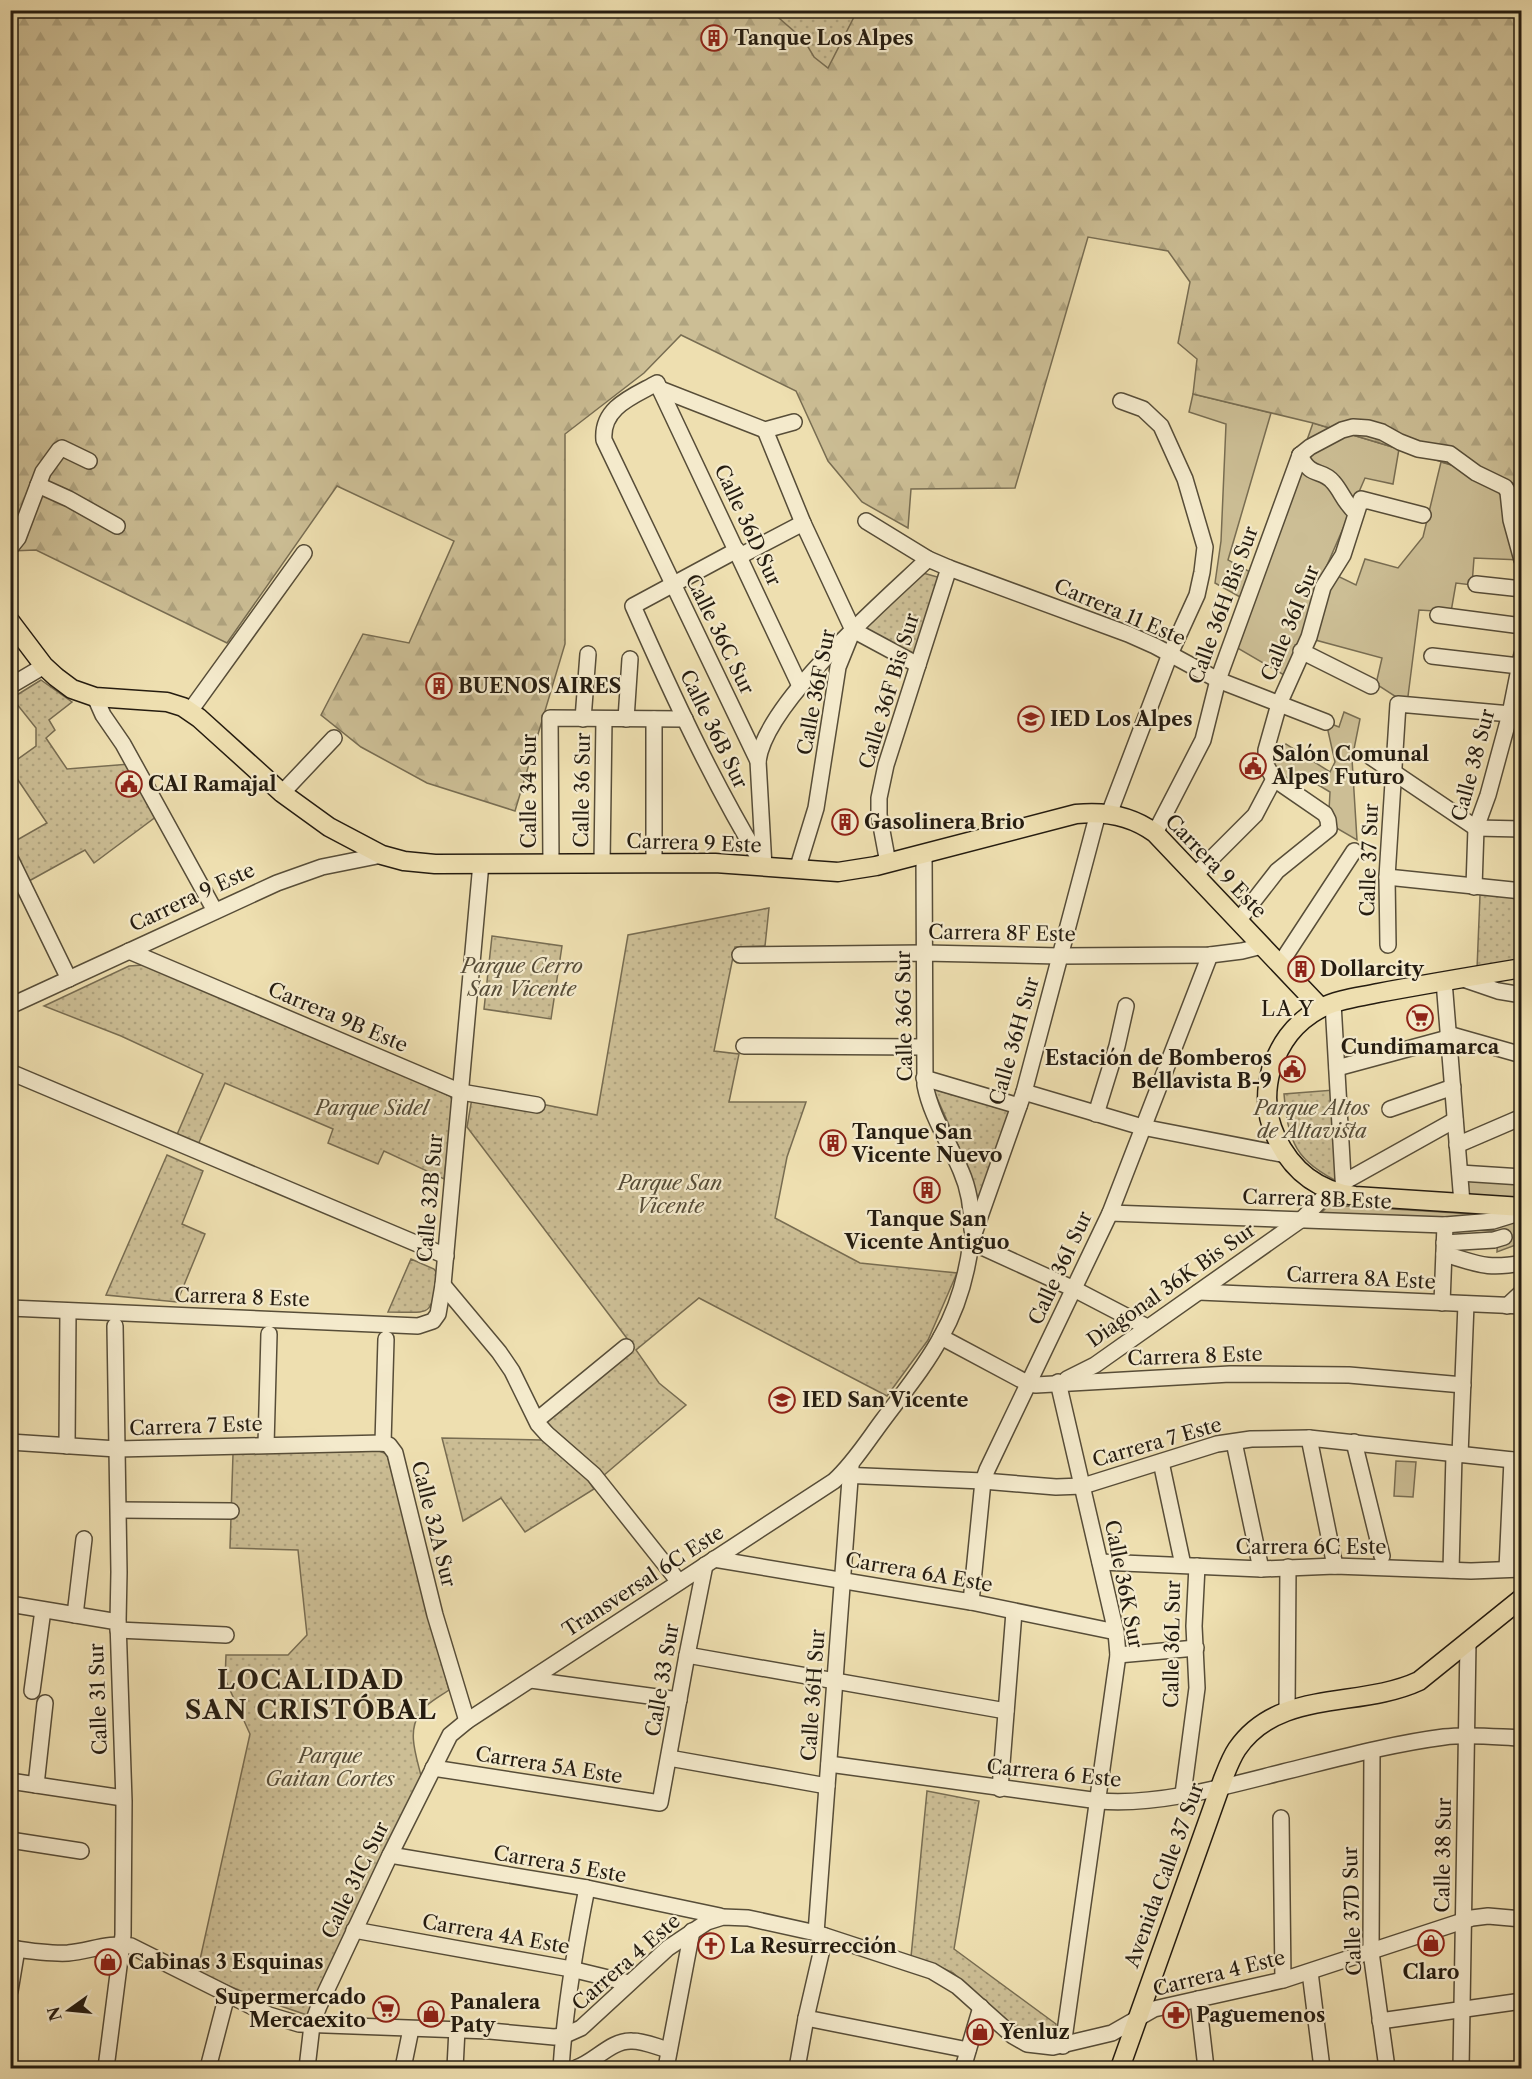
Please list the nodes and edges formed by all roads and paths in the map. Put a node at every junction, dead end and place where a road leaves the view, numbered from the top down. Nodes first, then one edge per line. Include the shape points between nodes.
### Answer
1 (659, 386) junction
2 (1121, 401) dead end
3 (794, 422) dead end
4 (765, 430) junction
5 (1300, 455) junction
6 (89, 460) dead end
7 (38, 484) junction
8 (1358, 506) junction
9 (1423, 515) dead end
10 (866, 521) dead end
11 (803, 523) junction
12 (16, 525) edge
13 (117, 526) dead end
14 (10, 548) edge
15 (304, 553) dead end
16 (738, 553) junction
17 (928, 559) junction
18 (1521, 560) edge
19 (949, 568) junction
20 (1476, 584) dead end
21 (674, 585) junction
22 (1521, 589) edge
23 (1438, 615) dead end
24 (10, 621) edge
25 (1521, 626) edge
26 (853, 630) junction
27 (1301, 651) junction
28 (588, 654) dead end
29 (1170, 654) junction
30 (1432, 656) dead end
31 (630, 659) dead end
32 (1520, 660) edge
33 (918, 664) junction
34 (44, 666) junction
35 (1218, 680) junction
36 (10, 686) edge
37 (800, 686) junction
38 (1371, 686) dead end
39 (95, 697) junction
40 (1279, 704) junction
41 (190, 711) junction
42 (1516, 714) edge
43 (583, 718) junction
44 (604, 719) junction
45 (626, 719) junction
46 (654, 719) junction
47 (685, 720) junction
48 (1326, 722) dead end
49 (334, 738) dead end
50 (1371, 757) dead end
51 (758, 761) junction
52 (1393, 772) junction
53 (1274, 779) junction
54 (282, 793) junction
55 (1104, 813) junction
56 (1476, 828) junction
57 (1521, 829) edge
58 (1155, 833) junction
59 (1354, 851) dead end
60 (924, 853) junction
61 (382, 855) junction
62 (10, 858) edge
63 (481, 863) junction
64 (550, 863) junction
65 (602, 863) junction
66 (654, 863) junction
67 (888, 863) junction
68 (764, 867) junction
69 (797, 870) junction
70 (1195, 875) junction
71 (1387, 876) junction
72 (1474, 887) junction
73 (1521, 891) edge
74 (215, 911) junction
75 (1238, 921) junction
76 (1388, 945) dead end
77 (1262, 946) junction
78 (129, 951) junction
79 (924, 953) junction
80 (740, 955) dead end
81 (1210, 955) junction
82 (1059, 956) junction
83 (1280, 964) junction
84 (1521, 968) edge
85 (69, 979) junction
86 (1452, 980) junction
87 (1521, 995) edge
88 (1327, 1005) junction
89 (10, 1006) edge
90 (1126, 1006) dead end
91 (1448, 1036) junction
92 (744, 1046) dead end
93 (924, 1047) junction
94 (1521, 1055) edge
95 (1336, 1068) junction
96 (10, 1072) edge
97 (924, 1078) junction
98 (1453, 1087) junction
99 (461, 1092) junction
100 (1021, 1099) junction
101 (537, 1105) dead end
102 (1390, 1109) dead end
103 (1096, 1114) junction
104 (1521, 1117) edge
105 (1455, 1120) junction
106 (1142, 1128) junction
107 (1457, 1145) junction
108 (1286, 1155) junction
109 (1460, 1173) junction
110 (1521, 1177) edge
111 (1339, 1189) junction
112 (1462, 1203) junction
113 (1521, 1207) edge
114 (1521, 1212) edge
115 (1110, 1213) junction
116 (1302, 1219) junction
117 (1445, 1225) junction
118 (1504, 1237) dead end
119 (971, 1242) junction
120 (1444, 1249) junction
121 (446, 1256) junction
122 (1521, 1263) edge
123 (443, 1285) junction
124 (1074, 1289) junction
125 (1199, 1292) junction
126 (1521, 1292) edge
127 (1442, 1303) junction
128 (1466, 1304) junction
129 (1514, 1306) edge
130 (10, 1308) edge
131 (68, 1311) junction
132 (115, 1326) dead end
133 (1147, 1327) junction
134 (269, 1334) dead end
135 (941, 1337) junction
136 (386, 1339) dead end
137 (626, 1347) dead end
138 (1058, 1382) junction
139 (1029, 1384) junction
140 (1463, 1385) junction
141 (537, 1420) junction
142 (1309, 1438) junction
143 (10, 1442) edge
144 (1234, 1442) junction
145 (1354, 1442) junction
146 (383, 1443) junction
147 (266, 1444) junction
148 (67, 1446) junction
149 (117, 1449) junction
150 (1457, 1455) junction
151 (1517, 1461) edge
152 (1161, 1462) junction
153 (847, 1471) junction
154 (983, 1481) junction
155 (1083, 1486) junction
156 (119, 1510) junction
157 (231, 1511) dead end
158 (84, 1539) dead end
159 (1382, 1556) dead end
160 (710, 1562) junction
161 (1100, 1562) junction
162 (1190, 1566) junction
163 (1335, 1566) junction
164 (1288, 1567) junction
165 (1261, 1569) junction
166 (1514, 1569) edge
167 (1451, 1570) junction
168 (843, 1580) junction
169 (679, 1582) junction
170 (1521, 1598) edge
171 (971, 1602) junction
172 (10, 1604) edge
173 (44, 1610) junction
174 (1014, 1612) junction
175 (75, 1615) junction
176 (118, 1626) junction
177 (1116, 1632) junction
178 (226, 1635) dead end
179 (1468, 1642) junction
180 (1196, 1648) junction
181 (687, 1655) junction
182 (1118, 1655) junction
183 (531, 1680) junction
184 (836, 1681) junction
185 (32, 1691) dead end
186 (679, 1700) junction
187 (45, 1703) dead end
188 (1005, 1711) junction
189 (1282, 1712) junction
190 (467, 1721) junction
191 (1465, 1736) junction
192 (1521, 1738) edge
193 (1372, 1751) junction
194 (669, 1758) junction
195 (829, 1764) junction
196 (433, 1768) junction
197 (10, 1781) edge
198 (36, 1785) junction
199 (827, 1786) junction
200 (1220, 1787) junction
201 (1000, 1789) junction
202 (1183, 1794) junction
203 (123, 1798) junction
204 (1099, 1801) junction
205 (660, 1803) joint
206 (1281, 1818) dead end
207 (10, 1840) edge
208 (81, 1851) dead end
209 (390, 1855) junction
210 (586, 1888) junction
211 (723, 1917) junction
212 (1521, 1919) edge
213 (1463, 1921) junction
214 (354, 1930) junction
215 (692, 1931) junction
216 (820, 1934) junction
217 (123, 1945) junction
218 (14, 1948) edge
219 (1371, 1952) junction
220 (571, 1969) junction
221 (1310, 1972) junction
222 (1283, 1980) junction
223 (629, 1983) junction
224 (10, 1991) edge
225 (227, 1995) junction
226 (1198, 2000) junction
227 (1521, 2001) edge
228 (981, 2007) junction
229 (1462, 2009) junction
230 (1138, 2016) junction
231 (806, 2018) junction
232 (1380, 2021) junction
233 (312, 2025) junction
234 (411, 2029) junction
235 (457, 2029) junction
236 (563, 2036) junction
237 (1063, 2046) junction
238 (669, 2050) junction
239 (968, 2050) junction
240 (106, 2068) edge
241 (208, 2068) edge
242 (306, 2068) edge
243 (403, 2068) edge
244 (455, 2068) edge
245 (561, 2068) edge
246 (576, 2068) edge
247 (666, 2068) edge
248 (797, 2068) edge
249 (963, 2068) edge
250 (1120, 2068) edge
251 (1206, 2068) edge
252 (1322, 2068) edge
253 (1387, 2068) edge
254 (1461, 2068) edge

1 - 4 street
1 - 16 street, Calle 36D Sur
1 - 21 street, Calle 36C Sur via 615,408 604,428 606,445
2 - 29 street, Calle 36H Sur via 1143,409 1161,426 1185,479 1205,547 1197,595
3 - 4 street
4 - 11 street, Calle 36F Sur
5 - 8 street via 1305,466 1333,482 1348,506
5 - 18 street via 1342,430 1353,428 1368,428 1418,449 1450,454 1508,492
5 - 35 street, Calle 36H Bis Sur
6 - 7 street via 62,448
7 - 12 street
7 - 13 street
8 - 9 street
8 - 27 street, Calle 36I Sur via 1343,555 1323,587 1309,637
10 - 17 street, Carrera 11 Este
11 - 16 street
11 - 26 street, Calle 36F Sur
12 - 14 street via 18,538
15 - 41 street
16 - 21 street
16 - 37 street, Calle 36D Sur
17 - 19 street, Carrera 11 Este
17 - 26 street
19 - 29 street, Carrera 11 Este via 1128,634
19 - 33 street, Calle 36F Bis Sur
20 - 22 street
21 - 47 street, Calle 36B Sur via 633,606
21 - 51 street, Calle 36C Sur
23 - 25 street
24 - 34 main road
26 - 33 street
26 - 37 street
26 - 69 street, Calle 36F Sur via 838,667 816,808
27 - 38 street
27 - 40 street, Calle 36I Sur
28 - 43 street
29 - 35 street, Carrera 11 Este
29 - 55 street, Calle 36H Sur
30 - 32 street
31 - 45 street
32 - 42 street, Calle 38 Sur
33 - 67 street, Calle 36F Bis Sur via 891,745 879,798
34 - 36 street
34 - 39 main road via 72,689
35 - 40 street, Carrera 11 Este
35 - 58 street, Calle 36H Bis Sur via 1203,740
37 - 51 street via 768,731
39 - 41 main road via 167,702
39 - 74 street
40 - 48 street, Carrera 11 Este
40 - 53 street, Calle 36I Sur via 1266,750 1266,765
41 - 54 main road
42 - 52 street, Calle 37 Sur via 1398,704
42 - 56 street, Calle 38 Sur
43 - 44 street
43 - 64 street, Calle 34 Sur via 550,718
44 - 45 street
44 - 65 street, Calle 36 Sur
45 - 46 street
46 - 47 street
46 - 66 street
47 - 68 street, Calle 36B Sur
49 - 54 street
50 - 52 street
51 - 68 street, Calle 36C Sur
52 - 56 street
52 - 71 street, Calle 37 Sur
53 - 70 street via 1255,814
53 - 75 street via 1325,814 1329,829 1277,871
54 - 61 main road via 329,827
55 - 58 main road, Carrera 9 Este via 1136,822
55 - 60 main road, Carrera 9 Este via 1076,814
55 - 82 street, Calle 36H Sur
56 - 57 street
56 - 72 street, Calle 38 Sur
58 - 70 main road, Carrera 9 Este
59 - 83 street
60 - 67 main road, Carrera 9 Este
60 - 79 street, Calle 36G Sur
61 - 63 main road, Carrera 9 Este via 418,863
61 - 74 street, Carrera 9 Este via 313,870
62 - 85 street
63 - 64 main road, Carrera 9 Este
63 - 99 street, Calle 32B Sur
64 - 65 main road, Carrera 9 Este
65 - 66 main road, Carrera 9 Este
66 - 68 main road, Carrera 9 Este
67 - 69 main road, Carrera 9 Este via 838,872
68 - 69 main road, Carrera 9 Este
70 - 75 main road, Carrera 9 Este
71 - 72 street
71 - 76 street, Calle 37 Sur
72 - 73 street
74 - 78 street, Carrera 9 Este
75 - 77 main road, Carrera 9 Este
77 - 81 street, Carrera 8F Este
77 - 83 main road, Carrera 9 Este
78 - 85 street, Carrera 9 Este
78 - 99 street, Carrera 9B Este
79 - 80 street, Carrera 8F Este
79 - 82 street, Carrera 8F Este
79 - 93 street, Calle 36G Sur
81 - 82 street, Carrera 8F Este
81 - 106 street, Calle 36I Sur
82 - 100 street, Calle 36H Sur
83 - 88 main road, Carrera 9 Este
84 - 86 main road
85 - 89 street, Carrera 9 Este
86 - 87 street
86 - 88 main road
86 - 91 street
88 - 95 street
88 - 108 main road via 1290,1032 1270,1073 1269,1117
90 - 103 street
91 - 94 street
91 - 95 street
91 - 98 street
92 - 93 street
93 - 97 street, Calle 36G Sur
95 - 111 street
96 - 121 street
97 - 100 street
97 - 119 street, Calle 36G Sur via 930,1106 965,1181 972,1218
98 - 102 street
98 - 105 street
99 - 101 street, Carrera 9B Este
99 - 121 street, Calle 32B Sur
100 - 103 street
100 - 119 street, Calle 36H Sur
103 - 106 street
104 - 107 street
105 - 107 street
105 - 111 street, Diagonal 36K Bis Sur
106 - 108 street
106 - 115 street, Calle 36I Sur
107 - 109 street
108 - 111 main road via 1307,1177
109 - 110 street
109 - 112 street
111 - 112 main road
111 - 116 street, Diagonal 36K Bis Sur
112 - 113 main road
114 - 117 street, Carrera 8B Este via 1493,1221
115 - 116 street, Carrera 8B Este
115 - 124 street, Calle 36I Sur
116 - 117 street, Carrera 8B Este
116 - 125 street, Diagonal 36K Bis Sur
117 - 120 street
118 - 120 street
119 - 124 street
119 - 135 street, Calle 36H Sur via 962,1282
120 - 122 street via 1487,1267
120 - 127 street
121 - 123 street, Calle 32B Sur
123 - 131 street, Carrera 8 Este via 436,1318 430,1324 418,1326
123 - 141 street via 506,1362
124 - 133 street
124 - 139 street, Calle 36I Sur
125 - 127 street, Carrera 8A Este
125 - 133 street, Diagonal 36K Bis Sur
126 - 129 street
127 - 128 street, Carrera 8A Este
128 - 129 street, Carrera 8A Este
128 - 140 street
130 - 131 street, Carrera 8 Este
131 - 148 street
132 - 149 street, Calle 31 Sur
133 - 138 street, Diagonal 36K Bis Sur via 1095,1365
134 - 147 street
135 - 139 street
135 - 153 street, Calle 36H Sur
136 - 146 street
137 - 141 street
138 - 139 street, Carrera 8 Este
138 - 140 street, Carrera 8 Este via 1230,1374 1349,1375
138 - 155 street, Calle 36K Sur
139 - 154 street, Calle 36I Sur
140 - 150 street
141 - 169 street via 547,1434 594,1475
142 - 144 street, Carrera 7 Este
142 - 145 street, Carrera 7 Este
142 - 163 street
143 - 148 street, Carrera 7 Este
144 - 152 street, Carrera 7 Este
144 - 165 street
145 - 150 street, Carrera 7 Este
145 - 159 street
146 - 147 street, Carrera 7 Este
146 - 190 street, Calle 32A Sur via 392,1447 394,1453 435,1615
147 - 149 street, Carrera 7 Este
148 - 149 street, Carrera 7 Este
149 - 156 street, Calle 31 Sur
150 - 151 street, Carrera 7 Este
150 - 167 street
151 - 166 street
152 - 155 street, Carrera 7 Este
152 - 162 street, Calle 36L Sur
153 - 154 street, Carrera 7 Este
153 - 160 street, Transversal 6C Este
153 - 168 street, Calle 36H Sur
154 - 155 street, Carrera 7 Este
154 - 171 street, Calle 36I Sur
155 - 161 street, Calle 36K Sur
156 - 157 street
156 - 176 street, Calle 31 Sur
158 - 175 street
160 - 168 street, Carrera 6A Este
160 - 169 street, Transversal 6C Este
160 - 181 street, Calle 33 Sur
161 - 162 street, Carrera 6C Este
161 - 177 street, Calle 36K Sur
162 - 165 street, Carrera 6C Este
162 - 180 street, Calle 36L Sur
163 - 164 street, Carrera 6C Este
163 - 167 street, Carrera 6C Este
164 - 165 street, Carrera 6C Este
164 - 189 street
166 - 167 street, Carrera 6C Este
168 - 171 street, Carrera 6A Este
168 - 184 street, Calle 36H Sur
169 - 183 street, Transversal 6C Este
170 - 179 main road
171 - 174 street, Carrera 6A Este
172 - 173 street
173 - 175 street
173 - 185 street
174 - 177 street, Carrera 6A Este
174 - 188 street
175 - 176 street
176 - 178 street
176 - 203 street, Calle 31 Sur
177 - 182 street, Calle 36K Sur
179 - 189 main road via 1411,1685
179 - 191 street, Calle 38 Sur
180 - 182 street
180 - 202 street, Calle 36L Sur via 1197,1688
181 - 184 street
181 - 186 street, Calle 33 Sur
182 - 204 street, Calle 36K Sur
183 - 186 street
183 - 190 street, Transversal 6C Este
184 - 188 street
184 - 195 street, Calle 36H Sur
186 - 194 street, Calle 33 Sur
187 - 198 street
188 - 201 street
189 - 200 main road, Avenida Calle 37 Sur via 1242,1743
190 - 196 street, Calle 31C Sur via 450,1735
191 - 192 street, Carrera 6 Este
191 - 193 street, Carrera 6 Este
191 - 213 street, Calle 38 Sur
193 - 200 street, Carrera 6 Este
193 - 219 street, Calle 37D Sur
194 - 199 street
194 - 205 street, Calle 33 Sur
195 - 199 street, Calle 36H Sur
195 - 201 street, Carrera 6 Este
196 - 205 street, Carrera 5A Este
196 - 209 street, Calle 31C Sur
197 - 198 street
198 - 203 street
199 - 216 street, Calle 36H Sur
200 - 202 street, Carrera 6 Este
200 - 230 main road, Avenida Calle 37 Sur
201 - 204 street, Carrera 6 Este
202 - 204 street, Carrera 6 Este via 1132,1802
203 - 217 street, Calle 31 Sur
204 - 237 street, Calle 36K Sur
206 - 222 street
207 - 208 street
209 - 210 street, Carrera 5 Este
209 - 214 street, Calle 31C Sur
210 - 211 street, Carrera 5 Este
210 - 220 street
211 - 215 street, Carrera 4 Este
211 - 216 street, Carrera 4 Este via 748,1918
212 - 213 street, Carrera 4 Este via 1488,1916
213 - 219 street, Carrera 4 Este
213 - 229 street, Calle 38 Sur
214 - 220 street, Carrera 4A Este
214 - 233 street, Calle 31C Sur
215 - 223 street, Carrera 4 Este
215 - 238 street
216 - 228 street, Carrera 4 Este via 932,1971
216 - 231 street, Calle 36H Sur
217 - 218 street, Carrera 4 Este via 57,1953
217 - 225 street, Carrera 4 Este
217 - 240 street, Calle 31 Sur
218 - 224 street
219 - 221 street, Carrera 4 Este
219 - 232 street, Calle 37D Sur
220 - 223 street, Carrera 4A Este
220 - 236 street
221 - 222 street, Carrera 4 Este
221 - 252 street
222 - 226 street, Carrera 4 Este
223 - 236 street, Carrera 4 Este via 581,2028
225 - 233 street, Carrera 4 Este via 278,2018
225 - 241 street
226 - 230 street, Carrera 4 Este
226 - 251 street
227 - 229 street
228 - 237 street, Carrera 4 Este via 1019,2040 1045,2047
228 - 239 street
229 - 232 street
229 - 254 street, Calle 38 Sur
230 - 237 street, Carrera 4 Este via 1112,2032
230 - 250 main road, Avenida Calle 37 Sur
231 - 239 street
231 - 248 street, Calle 36H Sur
232 - 253 street, Calle 37D Sur
233 - 234 street, Carrera 4 Este
233 - 242 street, Calle 31C Sur
234 - 235 street, Carrera 4 Este
234 - 243 street
235 - 236 street, Carrera 4 Este
235 - 244 street
236 - 245 street
238 - 246 street via 624,2041
238 - 247 street
239 - 249 street

